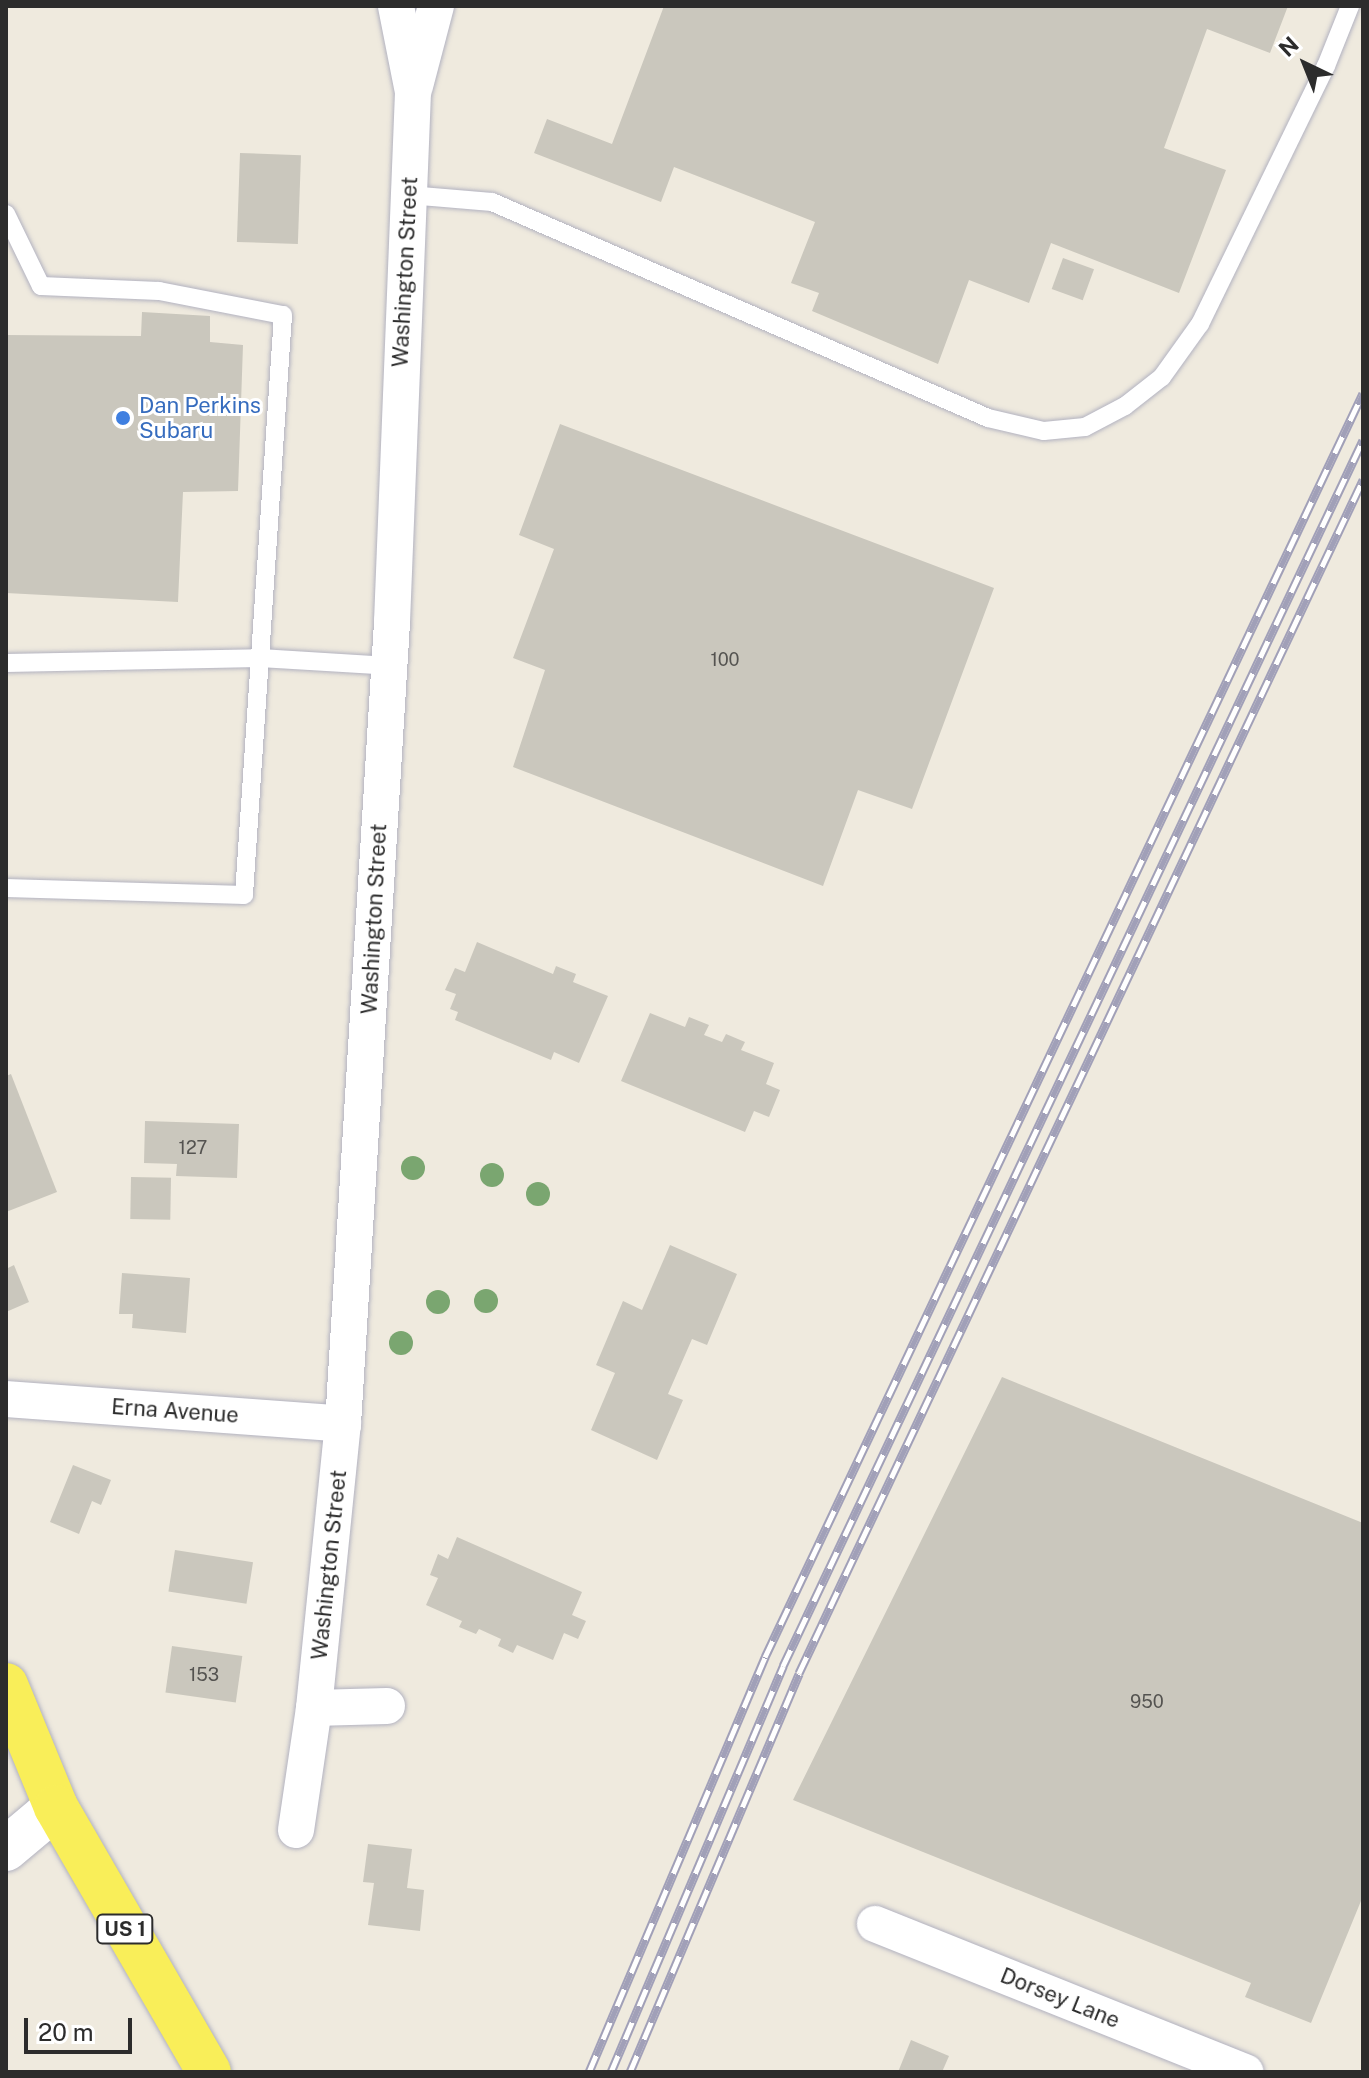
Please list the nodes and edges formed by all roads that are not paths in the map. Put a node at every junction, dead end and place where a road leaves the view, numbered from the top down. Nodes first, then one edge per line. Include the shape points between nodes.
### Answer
1 (396, 6) edge
2 (436, 6) edge
3 (1350, 6) edge
4 (413, 92) junction
5 (409, 195) junction
6 (6, 214) edge
7 (260, 658) junction
8 (6, 663) edge
9 (389, 666) junction
10 (6, 888) edge
11 (6, 1399) edge
12 (343, 1424) junction
13 (6, 1685) edge
14 (387, 1706) dead end
15 (314, 1708) junction
16 (56, 1807) junction
17 (296, 1830) dead end
18 (6, 1849) edge
19 (875, 1924) dead end
20 (209, 2072) edge
21 (1245, 2072) edge

1 - 4 street, Washington Street
2 - 4 street
3 - 5 lane via 1200,324 1162,377 1125,406 1085,427 1044,431 988,418 492,202
4 - 5 street, Washington Street
5 - 9 street, Washington Street
6 - 7 lane via 41,286 159,291 283,315
7 - 8 lane
7 - 9 lane
7 - 10 lane via 244,895
9 - 12 street, Washington Street
11 - 12 street, Erna Avenue
12 - 15 street, Washington Street
13 - 16 main road, US 1
14 - 15 street
15 - 17 street, Washington Street
16 - 18 street
16 - 20 main road, US 1
19 - 21 street, Dorsey Lane

